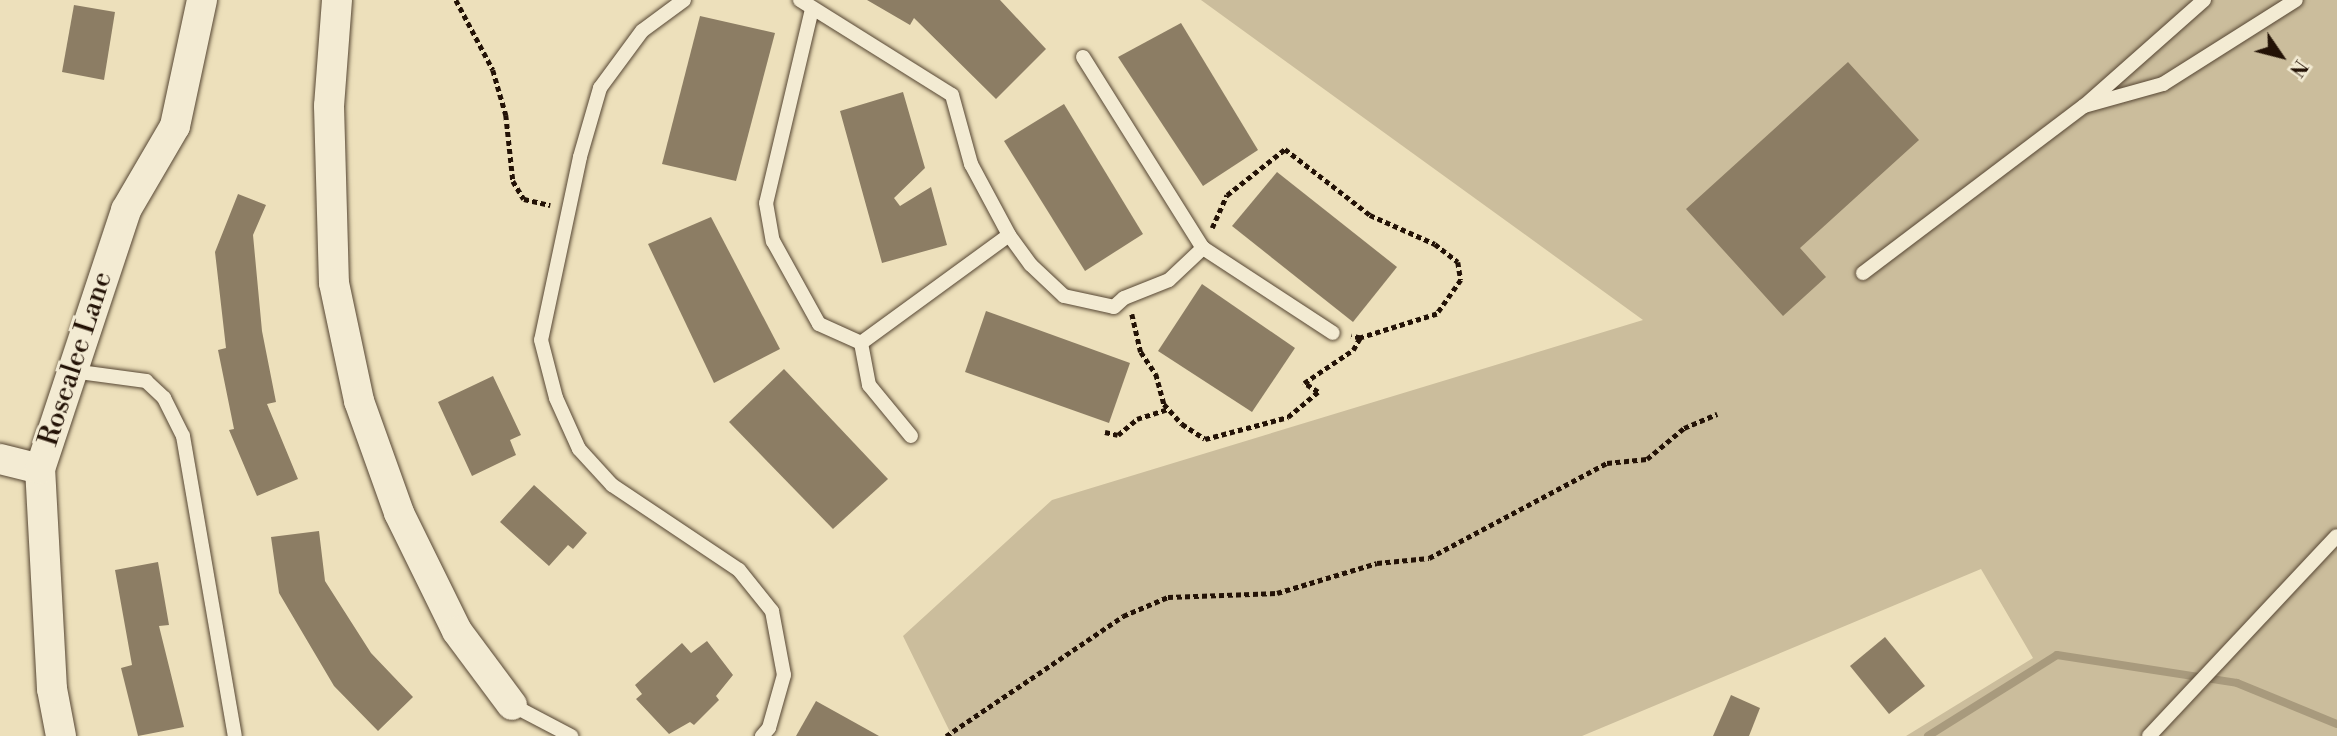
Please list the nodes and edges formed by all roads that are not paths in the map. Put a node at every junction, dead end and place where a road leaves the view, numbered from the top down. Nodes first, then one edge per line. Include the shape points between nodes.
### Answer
1 (202, 0) edge
2 (337, 0) edge
3 (684, 0) edge
4 (800, 0) edge
5 (2204, 0) edge
6 (2296, 0) edge
7 (812, 9) junction
8 (1083, 57) dead end
9 (2084, 106) junction
10 (1009, 235) junction
11 (1203, 248) junction
12 (1863, 273) dead end
13 (1333, 333) road end
14 (861, 343) junction
15 (72, 371) junction
16 (911, 436) dead end
17 (0, 459) edge
18 (40, 469) junction
19 (2337, 536) edge
20 (512, 705) joint
21 (61, 736) edge
22 (235, 736) edge
23 (571, 736) edge
24 (762, 736) edge
25 (2149, 736) edge

1 - 15 street, Rosealee Lane via 175,126 126,210
2 - 20 street via 329,106 334,284 359,401 399,513 451,619
3 - 24 lane via 642,31 600,88 568,209 541,340 556,398 579,449 612,485 739,570 772,611 784,675 769,728
4 - 7 lane
5 - 9 lane
6 - 9 lane via 2163,84
7 - 10 lane via 952,95 971,164
7 - 14 lane via 766,203 773,241 819,324
8 - 11 lane
9 - 12 lane
10 - 11 lane via 1031,265 1064,296 1114,307 1124,298 1169,280
10 - 14 lane
11 - 13 lane
14 - 16 lane via 869,385
15 - 18 street, Rosealee Lane
15 - 22 lane via 146,381 164,398 183,436
17 - 18 street
18 - 21 street, Rosealee Lane via 52,689
19 - 25 lane
20 - 23 lane

